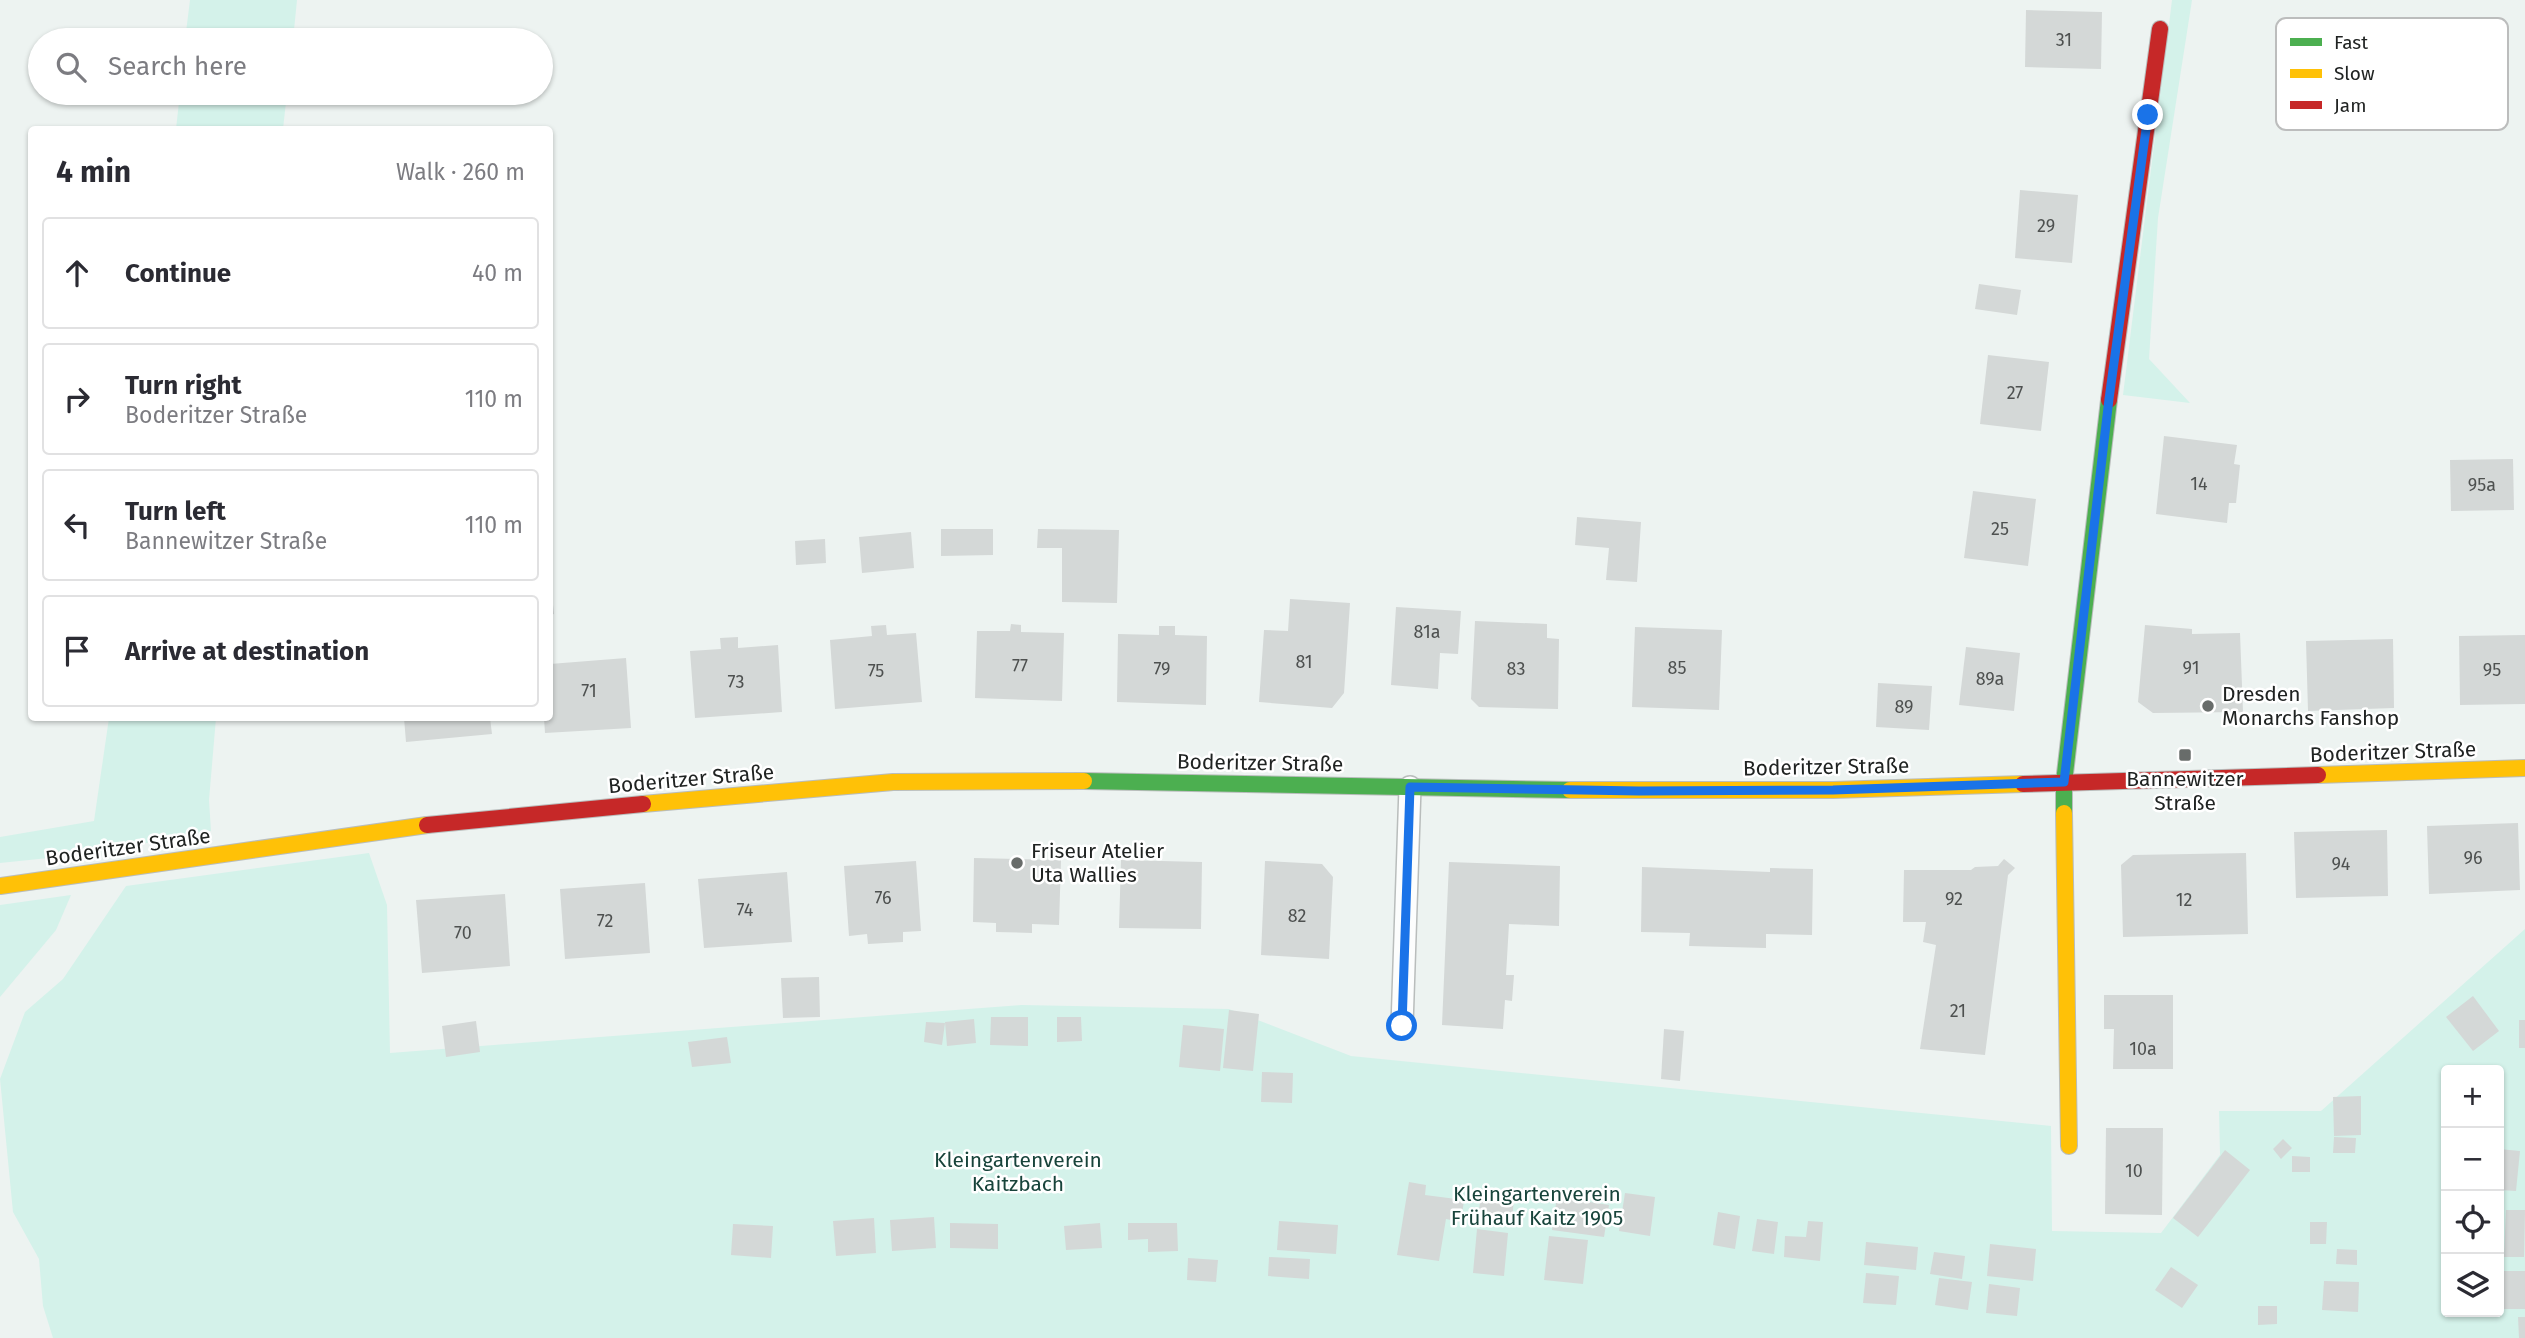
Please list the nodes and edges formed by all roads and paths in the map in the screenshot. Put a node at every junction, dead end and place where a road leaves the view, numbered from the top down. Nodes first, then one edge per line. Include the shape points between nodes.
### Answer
1 (2160, 29) dead end
2 (2525, 768) edge
3 (2064, 782) junction
4 (1410, 787) junction
5 (0, 886) edge
6 (1402, 1026) dead end
7 (2070, 1146) dead end

1 - 3 street via 2109,399
2 - 3 street, Boderitzer Straße
3 - 4 street, Boderitzer Straße via 1791,790
3 - 7 street
4 - 5 street, Boderitzer Straße via 893,782 467,819
4 - 6 lane

